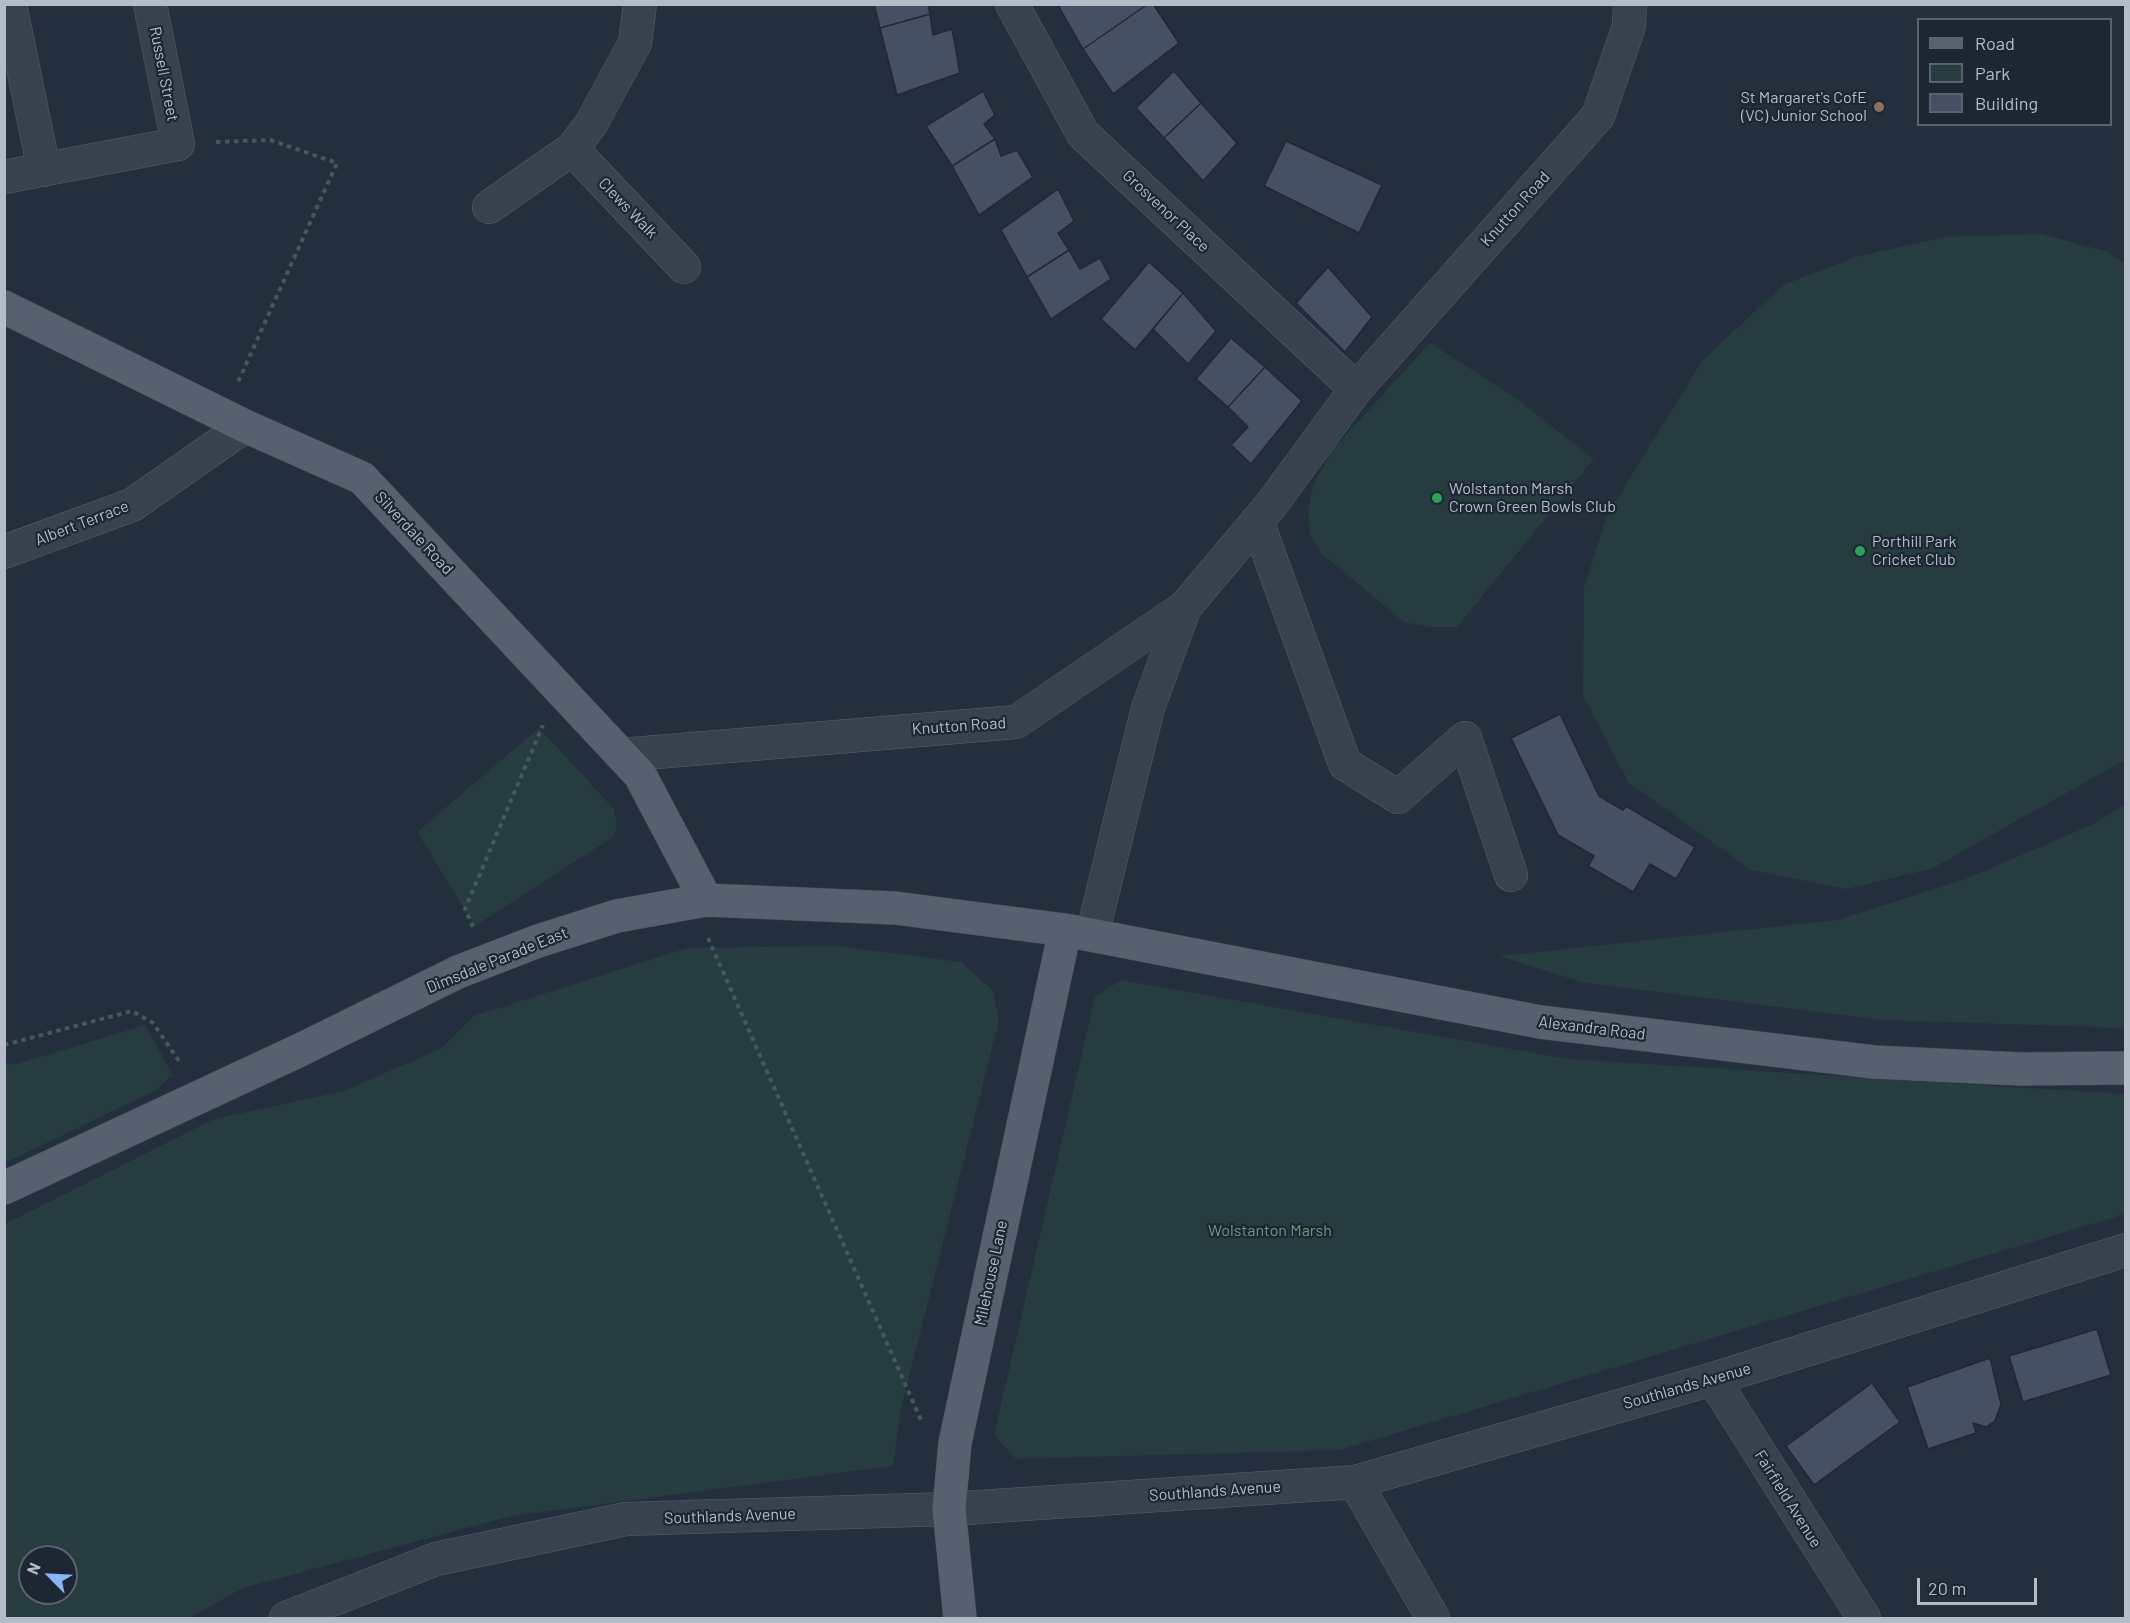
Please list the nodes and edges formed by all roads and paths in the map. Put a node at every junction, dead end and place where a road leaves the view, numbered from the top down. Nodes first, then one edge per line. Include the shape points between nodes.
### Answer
1 (10, 4) edge
2 (150, 4) edge
3 (640, 4) edge
4 (1012, 4) edge
5 (1630, 4) edge
6 (178, 144) junction
7 (572, 148) junction
8 (44, 170) junction
9 (4, 177) edge
10 (489, 207) dead end
11 (684, 267) dead end
12 (4, 307) edge
13 (1356, 389) junction
14 (234, 420) junction
15 (1264, 513) junction
16 (4, 552) edge
17 (1185, 607) junction
18 (569, 699) junction
19 (621, 755) junction
20 (1511, 874) dead end
21 (699, 901) junction
22 (1079, 933) junction
23 (489, 960) junction
24 (4, 1045) edge
25 (2126, 1068) edge
26 (203, 1096) junction
27 (4, 1188) edge
28 (2126, 1250) edge
29 (1713, 1379) junction
30 (922, 1421) dead end
31 (1355, 1482) junction
32 (949, 1509) junction
33 (286, 1618) edge
34 (960, 1618) edge
35 (1433, 1618) edge
36 (1864, 1618) edge

1 - 8 street
2 - 6 street, Russell Street
3 - 7 street via 635,43 591,124
4 - 13 street, Grosvenor Place via 1083,134
5 - 13 street, Knutton Road via 1629,26 1598,116
6 - 8 street
6 - 14 path via 270,140 337,163
7 - 10 street
7 - 11 street, Clews Walk
8 - 9 street
12 - 14 main road, Silverdale Road
13 - 15 street, Knutton Road
14 - 16 street, Albert Terrace via 132,505
14 - 18 main road, Silverdale Road via 362,478
15 - 17 street, Knutton Road
15 - 20 street via 1345,764 1398,797 1466,738
17 - 19 street, Knutton Road via 1016,722
17 - 22 street via 1149,708 1101,892
18 - 19 main road, Silverdale Road
18 - 23 path via 539,728 465,909
19 - 21 main road, Silverdale Road via 640,775
21 - 22 main road, Dimsdale Parade East via 895,908
21 - 23 main road, Dimsdale Parade East via 617,916
21 - 30 path
22 - 25 main road, Alexandra Road via 1540,1022 1874,1062 2020,1069
22 - 32 main road, Milehouse Lane via 955,1443
23 - 26 main road, Dimsdale Parade East
24 - 26 path via 132,1011 153,1023
26 - 27 main road, Dimsdale Parade East
28 - 29 street, Southlands Avenue
29 - 31 street, Southlands Avenue
29 - 36 street, Fairfield Avenue
31 - 32 street, Southlands Avenue
31 - 35 street
32 - 33 street, Southlands Avenue via 626,1520 436,1559
32 - 34 main road, Milehouse Lane

